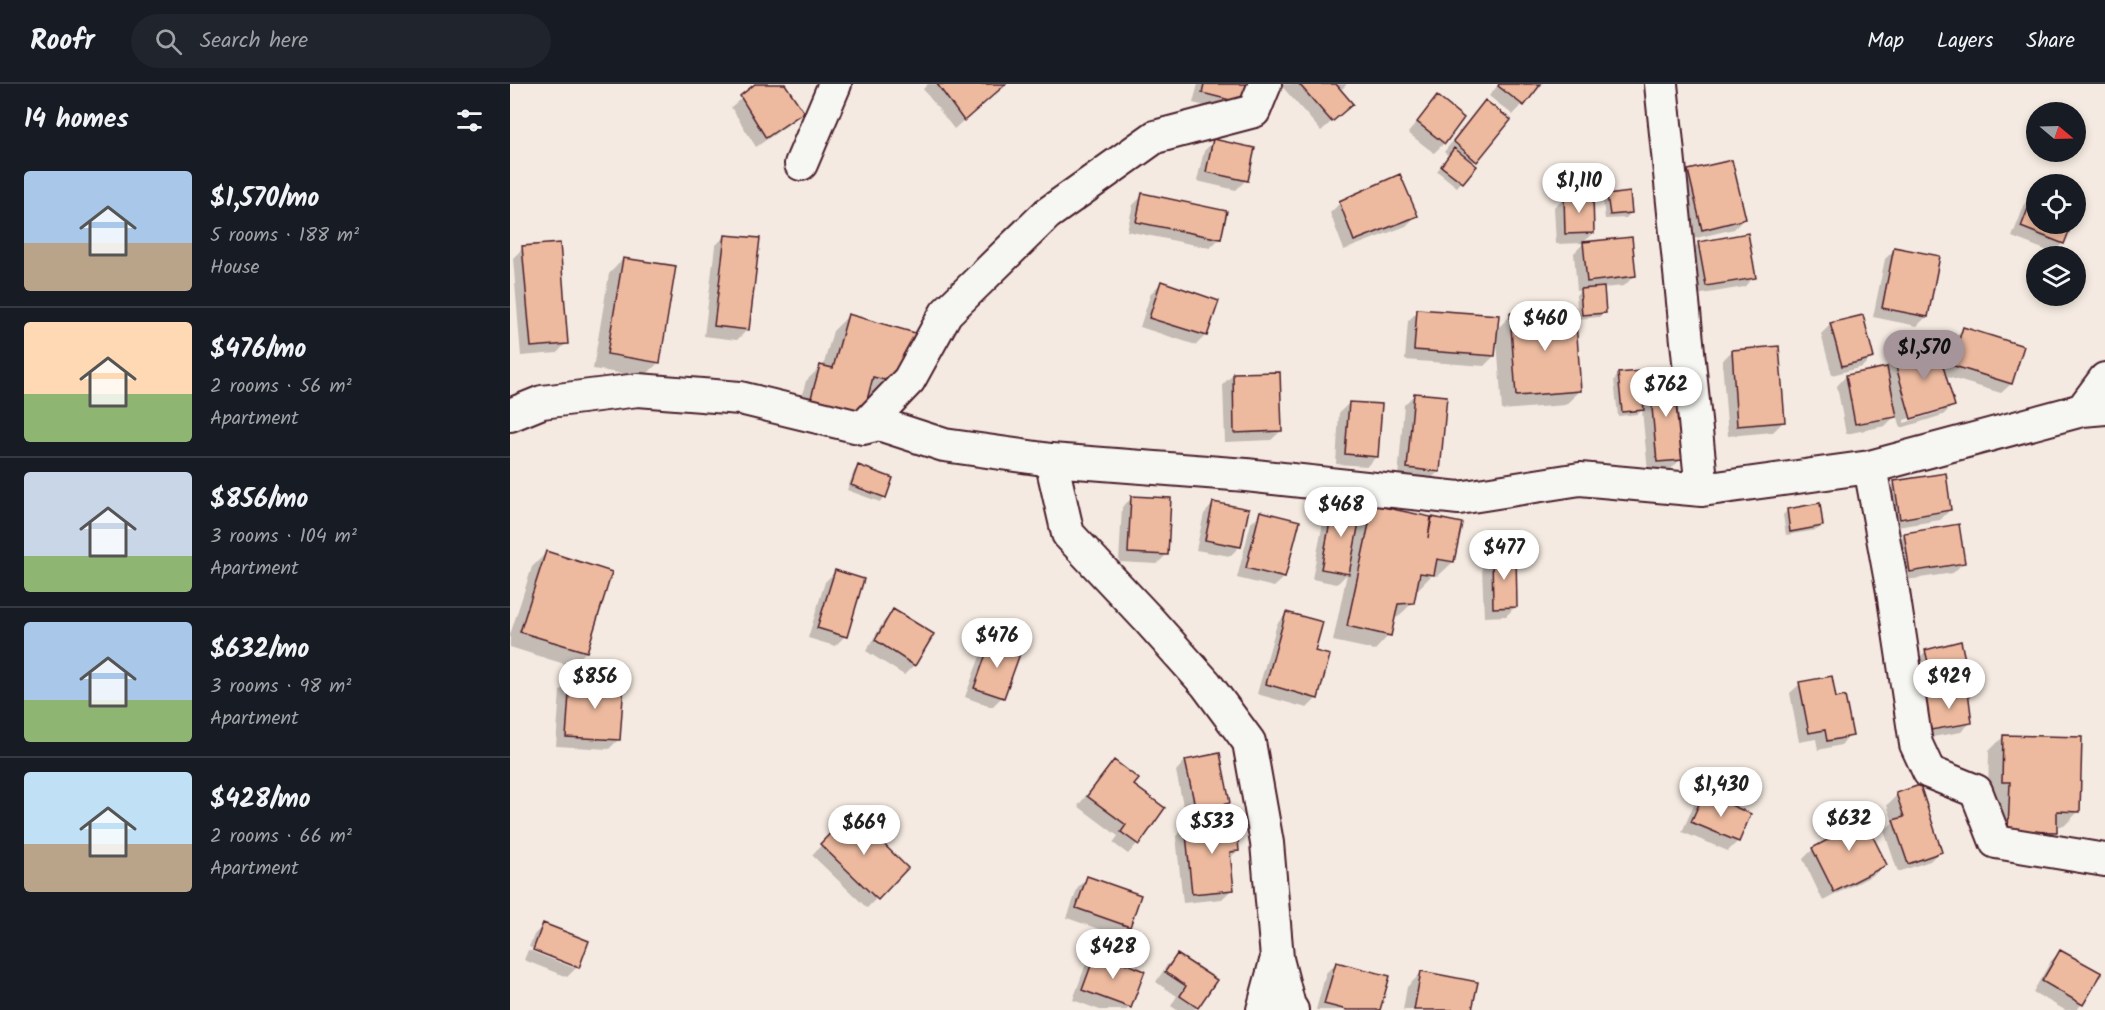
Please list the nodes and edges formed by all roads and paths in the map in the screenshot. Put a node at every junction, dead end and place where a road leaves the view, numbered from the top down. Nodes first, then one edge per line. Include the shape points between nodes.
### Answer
1 (835, 84) edge
2 (1265, 84) edge
3 (1661, 84) edge
4 (801, 164) dead end
5 (2105, 379) edge
6 (2093, 409) edge
7 (510, 415) edge
8 (863, 428) junction
9 (1051, 460) junction
10 (1870, 467) junction
11 (1702, 490) junction
12 (2105, 860) edge
13 (1277, 958) junction
14 (1263, 1010) edge
15 (1292, 1010) edge

1 - 4 street
2 - 8 street via 1254,111 1155,136 1047,214 946,312 909,380
3 - 11 street
5 - 6 street
6 - 10 street
7 - 8 street via 542,402 638,390 740,398
8 - 9 street via 879,424 944,445
9 - 11 street via 1246,475 1459,498 1580,479
9 - 13 street via 1068,534 1206,684 1249,742 1267,843
10 - 11 street
10 - 12 street via 1916,744 1929,772 1976,791 1996,842
13 - 14 street
13 - 15 street

